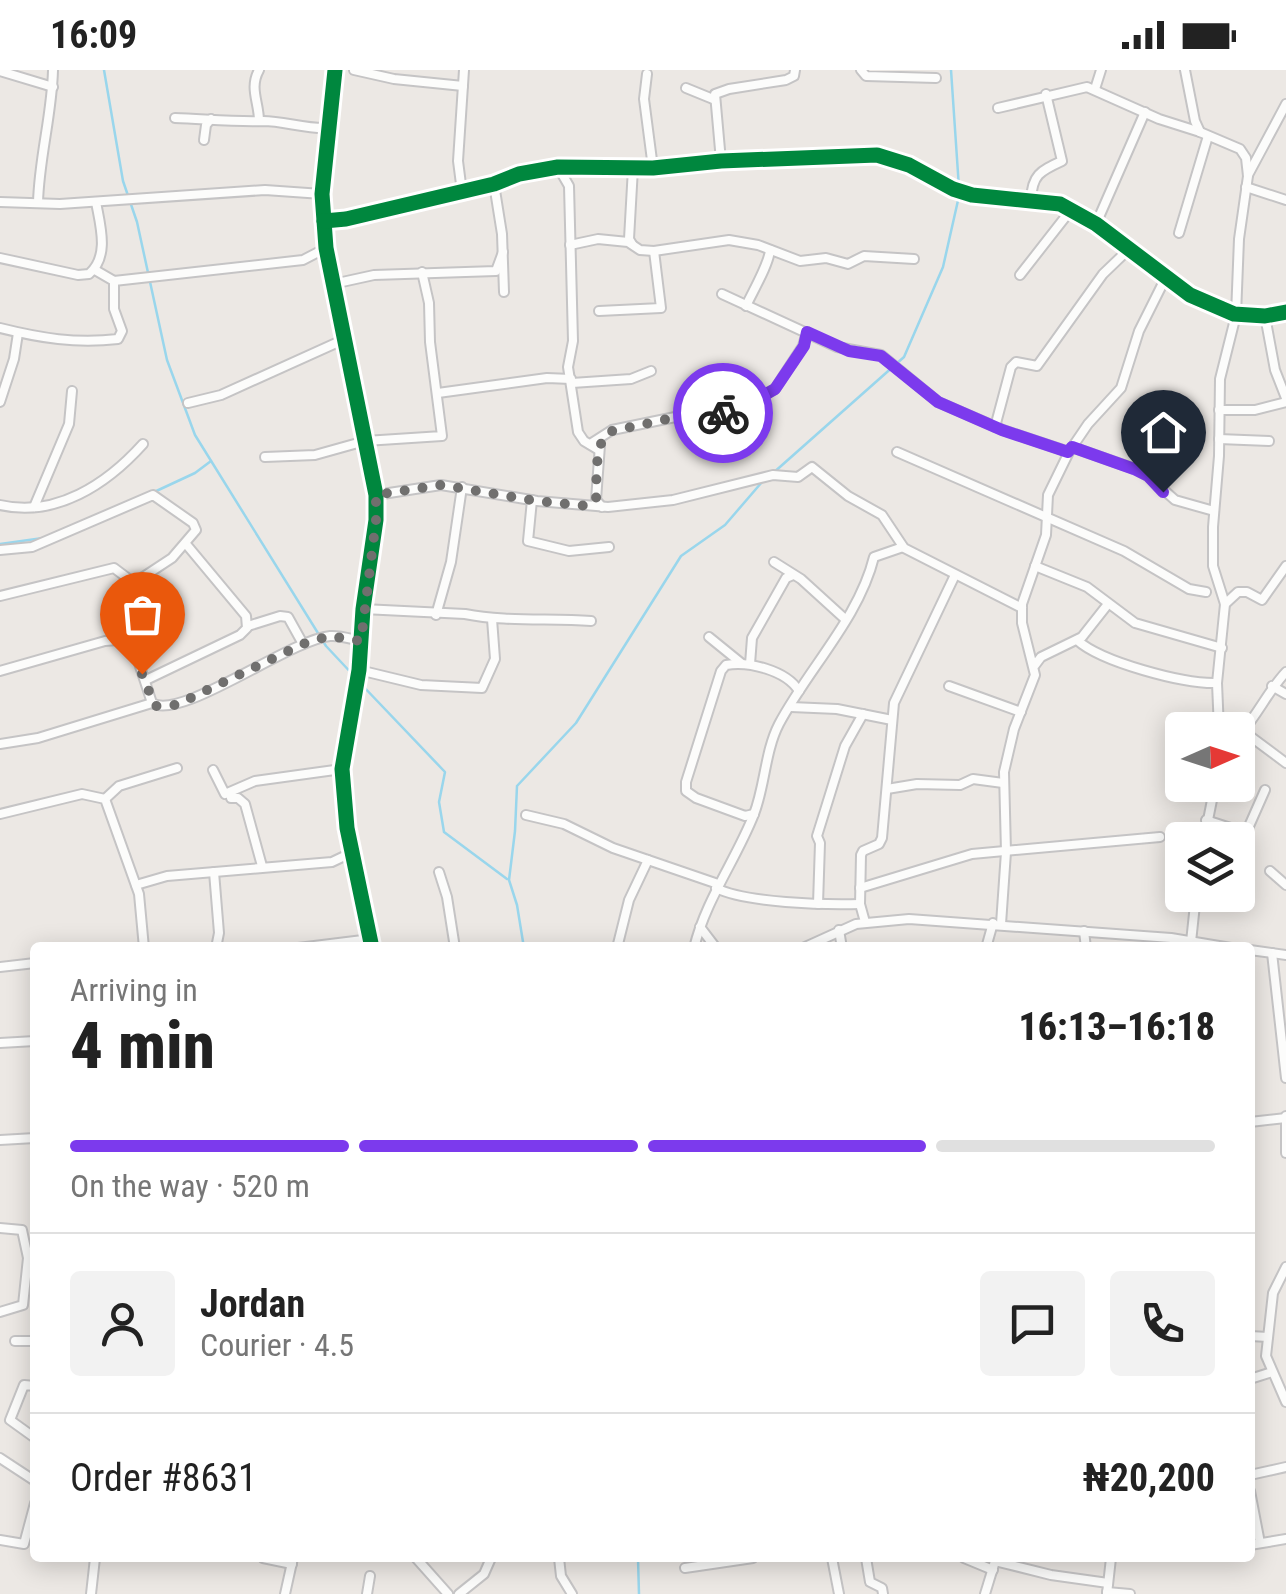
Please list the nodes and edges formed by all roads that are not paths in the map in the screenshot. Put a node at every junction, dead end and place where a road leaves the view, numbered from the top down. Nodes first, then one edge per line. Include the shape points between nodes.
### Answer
1 (53, 70) edge
2 (259, 70) edge
3 (335, 70) edge
4 (354, 70) edge
5 (464, 70) edge
6 (796, 70) edge
7 (861, 70) edge
8 (1101, 70) edge
9 (1185, 70) edge
10 (0, 72) edge
11 (646, 74) dead end
12 (936, 78) dead end
13 (463, 86) junction
14 (52, 87) junction
15 (686, 88) dead end
16 (1095, 89) junction
17 (1046, 94) junction
18 (713, 99) junction
19 (1286, 104) edge
20 (998, 108) dead end
21 (1145, 112) junction
22 (175, 118) dead end
23 (211, 119) junction
24 (259, 121) junction
25 (1192, 125) junction
26 (326, 128) junction
27 (1204, 134) junction
28 (204, 140) dead end
29 (721, 161) junction
30 (558, 167) junction
31 (633, 168) junction
32 (653, 168) junction
33 (1248, 176) junction
34 (494, 184) junction
35 (1246, 186) junction
36 (462, 192) junction
37 (322, 194) junction
38 (1031, 200) junction
39 (1286, 200) edge
40 (0, 202) edge
41 (96, 202) junction
42 (38, 203) junction
43 (1070, 211) junction
44 (324, 221) junction
45 (1096, 224) junction
46 (1180, 233) dead end
47 (629, 242) junction
48 (570, 245) junction
49 (326, 248) junction
50 (770, 250) junction
51 (1128, 250) junction
52 (654, 251) junction
53 (503, 252) junction
54 (0, 258) edge
55 (914, 259) dead end
56 (95, 270) junction
57 (422, 272) junction
58 (1020, 275) dead end
59 (1165, 279) junction
60 (114, 282) junction
61 (333, 284) junction
62 (504, 292) dead end
63 (722, 294) dead end
64 (746, 306) junction
65 (599, 311) dead end
66 (1286, 312) edge
67 (1236, 315) junction
68 (1266, 316) junction
69 (0, 328) edge
70 (807, 332) junction
71 (18, 333) junction
72 (346, 340) junction
73 (651, 371) dead end
74 (572, 381) junction
75 (72, 391) dead end
76 (438, 393) junction
77 (1286, 400) edge
78 (0, 402) edge
79 (188, 403) dead end
80 (1220, 410) junction
81 (995, 426) junction
82 (1219, 440) junction
83 (1269, 441) dead end
84 (364, 442) junction
85 (143, 444) dead end
86 (594, 447) junction
87 (1070, 450) junction
88 (897, 452) dead end
89 (265, 457) dead end
90 (462, 487) junction
91 (376, 495) junction
92 (532, 500) junction
93 (595, 504) junction
94 (0, 505) edge
95 (34, 507) junction
96 (1214, 511) junction
97 (1047, 517) junction
98 (186, 544) junction
99 (609, 547) dead end
100 (903, 547) junction
101 (0, 550) edge
102 (774, 562) dead end
103 (1035, 566) junction
104 (1286, 566) edge
105 (955, 574) junction
106 (793, 575) junction
107 (134, 582) junction
108 (1206, 592) dead end
109 (0, 596) edge
110 (1108, 604) junction
111 (1225, 604) junction
112 (1022, 608) junction
113 (363, 609) junction
114 (436, 615) junction
115 (845, 618) junction
116 (492, 619) junction
117 (591, 621) dead end
118 (248, 626) junction
119 (168, 629) dead end
120 (708, 637) dead end
121 (1077, 640) junction
122 (361, 641) junction
123 (303, 644) junction
124 (1222, 648) junction
125 (746, 664) junction
126 (1034, 665) junction
127 (0, 670) edge
128 (359, 670) junction
129 (1286, 672) edge
130 (146, 680) junction
131 (1216, 683) junction
132 (949, 686) dead end
133 (1272, 686) junction
134 (798, 691) junction
135 (1286, 694) edge
136 (152, 703) junction
137 (795, 705) junction
138 (1021, 712) junction
139 (1218, 712) edge
140 (862, 714) junction
141 (1255, 717) edge
142 (892, 720) junction
143 (1255, 741) edge
144 (0, 744) edge
145 (1286, 763) edge
146 (178, 768) dead end
147 (342, 769) junction
148 (214, 770) dead end
149 (1003, 783) junction
150 (887, 789) junction
151 (1265, 790) dead end
152 (230, 793) junction
153 (106, 799) junction
154 (1211, 802) edge
155 (0, 814) edge
156 (526, 815) dead end
157 (750, 818) junction
158 (1206, 820) joint
159 (1160, 837) dead end
160 (1006, 850) junction
161 (352, 852) junction
162 (648, 860) junction
163 (262, 866) junction
164 (214, 872) junction
165 (439, 872) dead end
166 (1270, 872) dead end
167 (136, 885) junction
168 (1286, 885) edge
169 (717, 886) junction
170 (860, 888) junction
171 (818, 904) junction
172 (860, 904) junction
173 (1194, 912) edge
174 (865, 922) junction
175 (997, 924) junction
176 (700, 927) junction
177 (838, 930) junction
178 (1084, 931) junction
179 (143, 942) edge
180 (217, 942) edge
181 (372, 942) edge
182 (453, 942) edge
183 (619, 942) edge
184 (696, 942) edge
185 (711, 942) edge
186 (815, 942) edge
187 (841, 942) edge
188 (989, 942) edge
189 (1085, 942) edge
190 (1170, 942) edge
191 (1191, 942) joint
192 (1255, 951) edge
193 (1272, 953) junction
194 (1286, 955) edge
195 (30, 964) edge
196 (0, 967) edge
197 (30, 1040) edge
198 (0, 1043) edge
199 (1286, 1078) edge
200 (1286, 1117) edge
201 (1255, 1121) edge
202 (30, 1138) edge
203 (0, 1140) edge
204 (1286, 1153) edge
205 (0, 1228) edge
206 (1286, 1267) edge
207 (0, 1312) edge
208 (1255, 1336) edge
209 (1268, 1337) junction
210 (15, 1341) dead end
211 (30, 1342) edge
212 (1272, 1372) junction
213 (1255, 1377) edge
214 (30, 1386) edge
215 (1286, 1402) edge
216 (30, 1435) edge
217 (0, 1458) edge
218 (1286, 1467) edge
219 (1255, 1474) edge
220 (30, 1477) edge
221 (30, 1522) edge
222 (1286, 1539) edge
223 (0, 1540) edge
224 (1255, 1544) edge
225 (94, 1562) edge
226 (293, 1562) edge
227 (420, 1562) edge
228 (489, 1562) edge
229 (560, 1562) edge
230 (726, 1562) edge
231 (833, 1562) edge
232 (867, 1562) edge
233 (1110, 1562) edge
234 (994, 1563) edge
235 (685, 1568) dead end
236 (370, 1576) dead end
237 (1107, 1590) edge
238 (91, 1594) edge
239 (286, 1594) edge
240 (366, 1594) edge
241 (448, 1594) edge
242 (458, 1594) edge
243 (572, 1594) edge
244 (840, 1594) edge
245 (883, 1594) edge
246 (985, 1594) edge
247 (1130, 1594) edge

1 - 14 street
2 - 24 street via 252,90
3 - 26 street
4 - 13 street
5 - 13 street
6 - 18 street via 786,80 729,88
7 - 12 street via 866,76
8 - 16 street
9 - 25 street
10 - 14 street
11 - 32 street
13 - 36 street
14 - 42 street
15 - 18 street
16 - 17 street
16 - 21 street
17 - 20 street
17 - 38 street via 1062,161 1038,172
18 - 29 street
19 - 33 street
21 - 25 street
21 - 45 street
22 - 23 street
23 - 24 street
23 - 28 street
24 - 26 street
25 - 27 street
26 - 37 street
27 - 33 street via 1244,153
27 - 46 street
29 - 32 street
29 - 38 street via 877,156 972,196
30 - 31 street
30 - 34 street
30 - 48 street via 569,186
31 - 32 street
31 - 47 street
33 - 35 street
34 - 36 street
34 - 53 street
35 - 39 street
35 - 67 street
36 - 44 street
37 - 41 street via 266,190
37 - 44 street
38 - 43 street
40 - 42 street
41 - 42 street
41 - 56 street via 102,246
43 - 45 street
43 - 58 street
44 - 49 street
45 - 51 street
47 - 48 street
47 - 52 street
48 - 74 street
49 - 60 street via 303,260
49 - 61 street
50 - 52 street via 729,240
50 - 55 street via 800,261
50 - 64 street
51 - 59 street
51 - 81 street via 1037,366 1010,367
52 - 65 street via 661,308
53 - 57 street via 496,271
53 - 62 street
54 - 56 street via 78,275
56 - 60 street
57 - 61 street
57 - 76 street
59 - 67 street
59 - 87 street via 1121,388
60 - 71 street via 118,339
61 - 72 street
63 - 64 street
64 - 70 street
66 - 68 street
67 - 68 street
67 - 80 street via 1223,358
68 - 77 street
69 - 71 street
70 - 81 street via 849,351 881,356 938,402
70 - 86 street via 775,389 740,409 612,430
71 - 78 street
72 - 79 street via 221,396
72 - 84 street
73 - 74 street via 631,379
74 - 76 street via 547,378
74 - 86 street via 576,424
75 - 95 street via 69,424
76 - 84 street via 442,436
77 - 80 street via 1255,410
80 - 82 street
81 - 87 street
82 - 83 street
82 - 96 street
84 - 89 street via 315,455
84 - 91 street
85 - 95 street via 88,491
86 - 93 street
87 - 96 street via 1134,469 1175,500
87 - 97 street via 1050,486
88 - 97 street
90 - 91 street
90 - 92 street
90 - 114 street
91 - 113 street
92 - 93 street
92 - 99 street via 528,541 570,551
93 - 100 street via 673,500 773,475 798,476 812,467 882,516
94 - 95 street
96 - 111 street via 1212,566
97 - 103 street
97 - 108 street
98 - 101 street via 193,523 150,495 32,547
98 - 107 street
98 - 118 street
100 - 105 street
100 - 115 street via 874,557
102 - 106 street
103 - 110 street via 1087,587
103 - 112 street
104 - 111 street via 1262,600 1238,592
105 - 112 street
105 - 142 street via 900,688
106 - 115 street
106 - 125 street via 752,638
107 - 109 street via 114,568
107 - 119 street
110 - 121 street
110 - 124 street via 1135,622
111 - 124 street
112 - 126 street
113 - 114 street
113 - 122 street
114 - 116 street
115 - 134 street
116 - 117 street
116 - 128 street via 494,659 482,688 442,688
118 - 123 street via 288,617
118 - 130 street
120 - 125 street
121 - 126 street
121 - 131 street via 1134,666
122 - 123 street via 327,636
122 - 128 street
123 - 136 street via 188,702
124 - 131 street
125 - 134 street via 790,680
125 - 157 street via 721,671 686,787 696,798
126 - 138 street
127 - 130 street via 126,638
128 - 147 street
129 - 133 street
130 - 136 street
131 - 139 street
132 - 138 street
133 - 135 street
133 - 141 street
134 - 137 street
136 - 144 street
137 - 140 street
137 - 157 street via 776,732
138 - 149 street
140 - 142 street
140 - 171 street via 818,833
142 - 150 street
143 - 145 street
146 - 153 street via 119,786
147 - 152 street via 256,781
147 - 161 street
148 - 152 street via 222,794
149 - 150 street
149 - 160 street
150 - 170 street via 881,842 862,852
151 - 158 street via 1246,833
152 - 163 street via 245,804
153 - 155 street via 82,794
153 - 167 street
154 - 158 street
156 - 162 street
157 - 169 street
159 - 160 street
160 - 170 street
160 - 175 street
161 - 163 street via 332,862
161 - 181 street
162 - 169 street
162 - 183 street
163 - 164 street
164 - 167 street
164 - 180 street
165 - 182 street
166 - 168 street
167 - 179 street
169 - 171 street via 731,895
169 - 176 street
170 - 172 street
171 - 172 street
172 - 174 street
173 - 191 street
174 - 175 street
174 - 177 street
175 - 178 street
175 - 188 street
176 - 184 street
176 - 185 street
177 - 186 street
177 - 187 street
178 - 189 street
178 - 190 street
190 - 191 street
192 - 193 street
193 - 194 street
193 - 199 street
195 - 196 street
197 - 198 street
200 - 201 street
200 - 204 street
202 - 203 street
205 - 207 street via 22,1230 28,1258 23,1305
206 - 209 street via 1273,1294
208 - 209 street
209 - 212 street
210 - 211 street
212 - 213 street
212 - 215 street
214 - 216 street via 24,1386 10,1420
217 - 220 street
218 - 219 street
221 - 223 street via 24,1544
222 - 224 street
225 - 238 street
226 - 239 street
227 - 241 street
228 - 242 street
229 - 243 street
230 - 235 street
231 - 244 street
232 - 245 street via 870,1582
233 - 237 street
234 - 237 street
234 - 246 street
236 - 240 street
237 - 247 street

